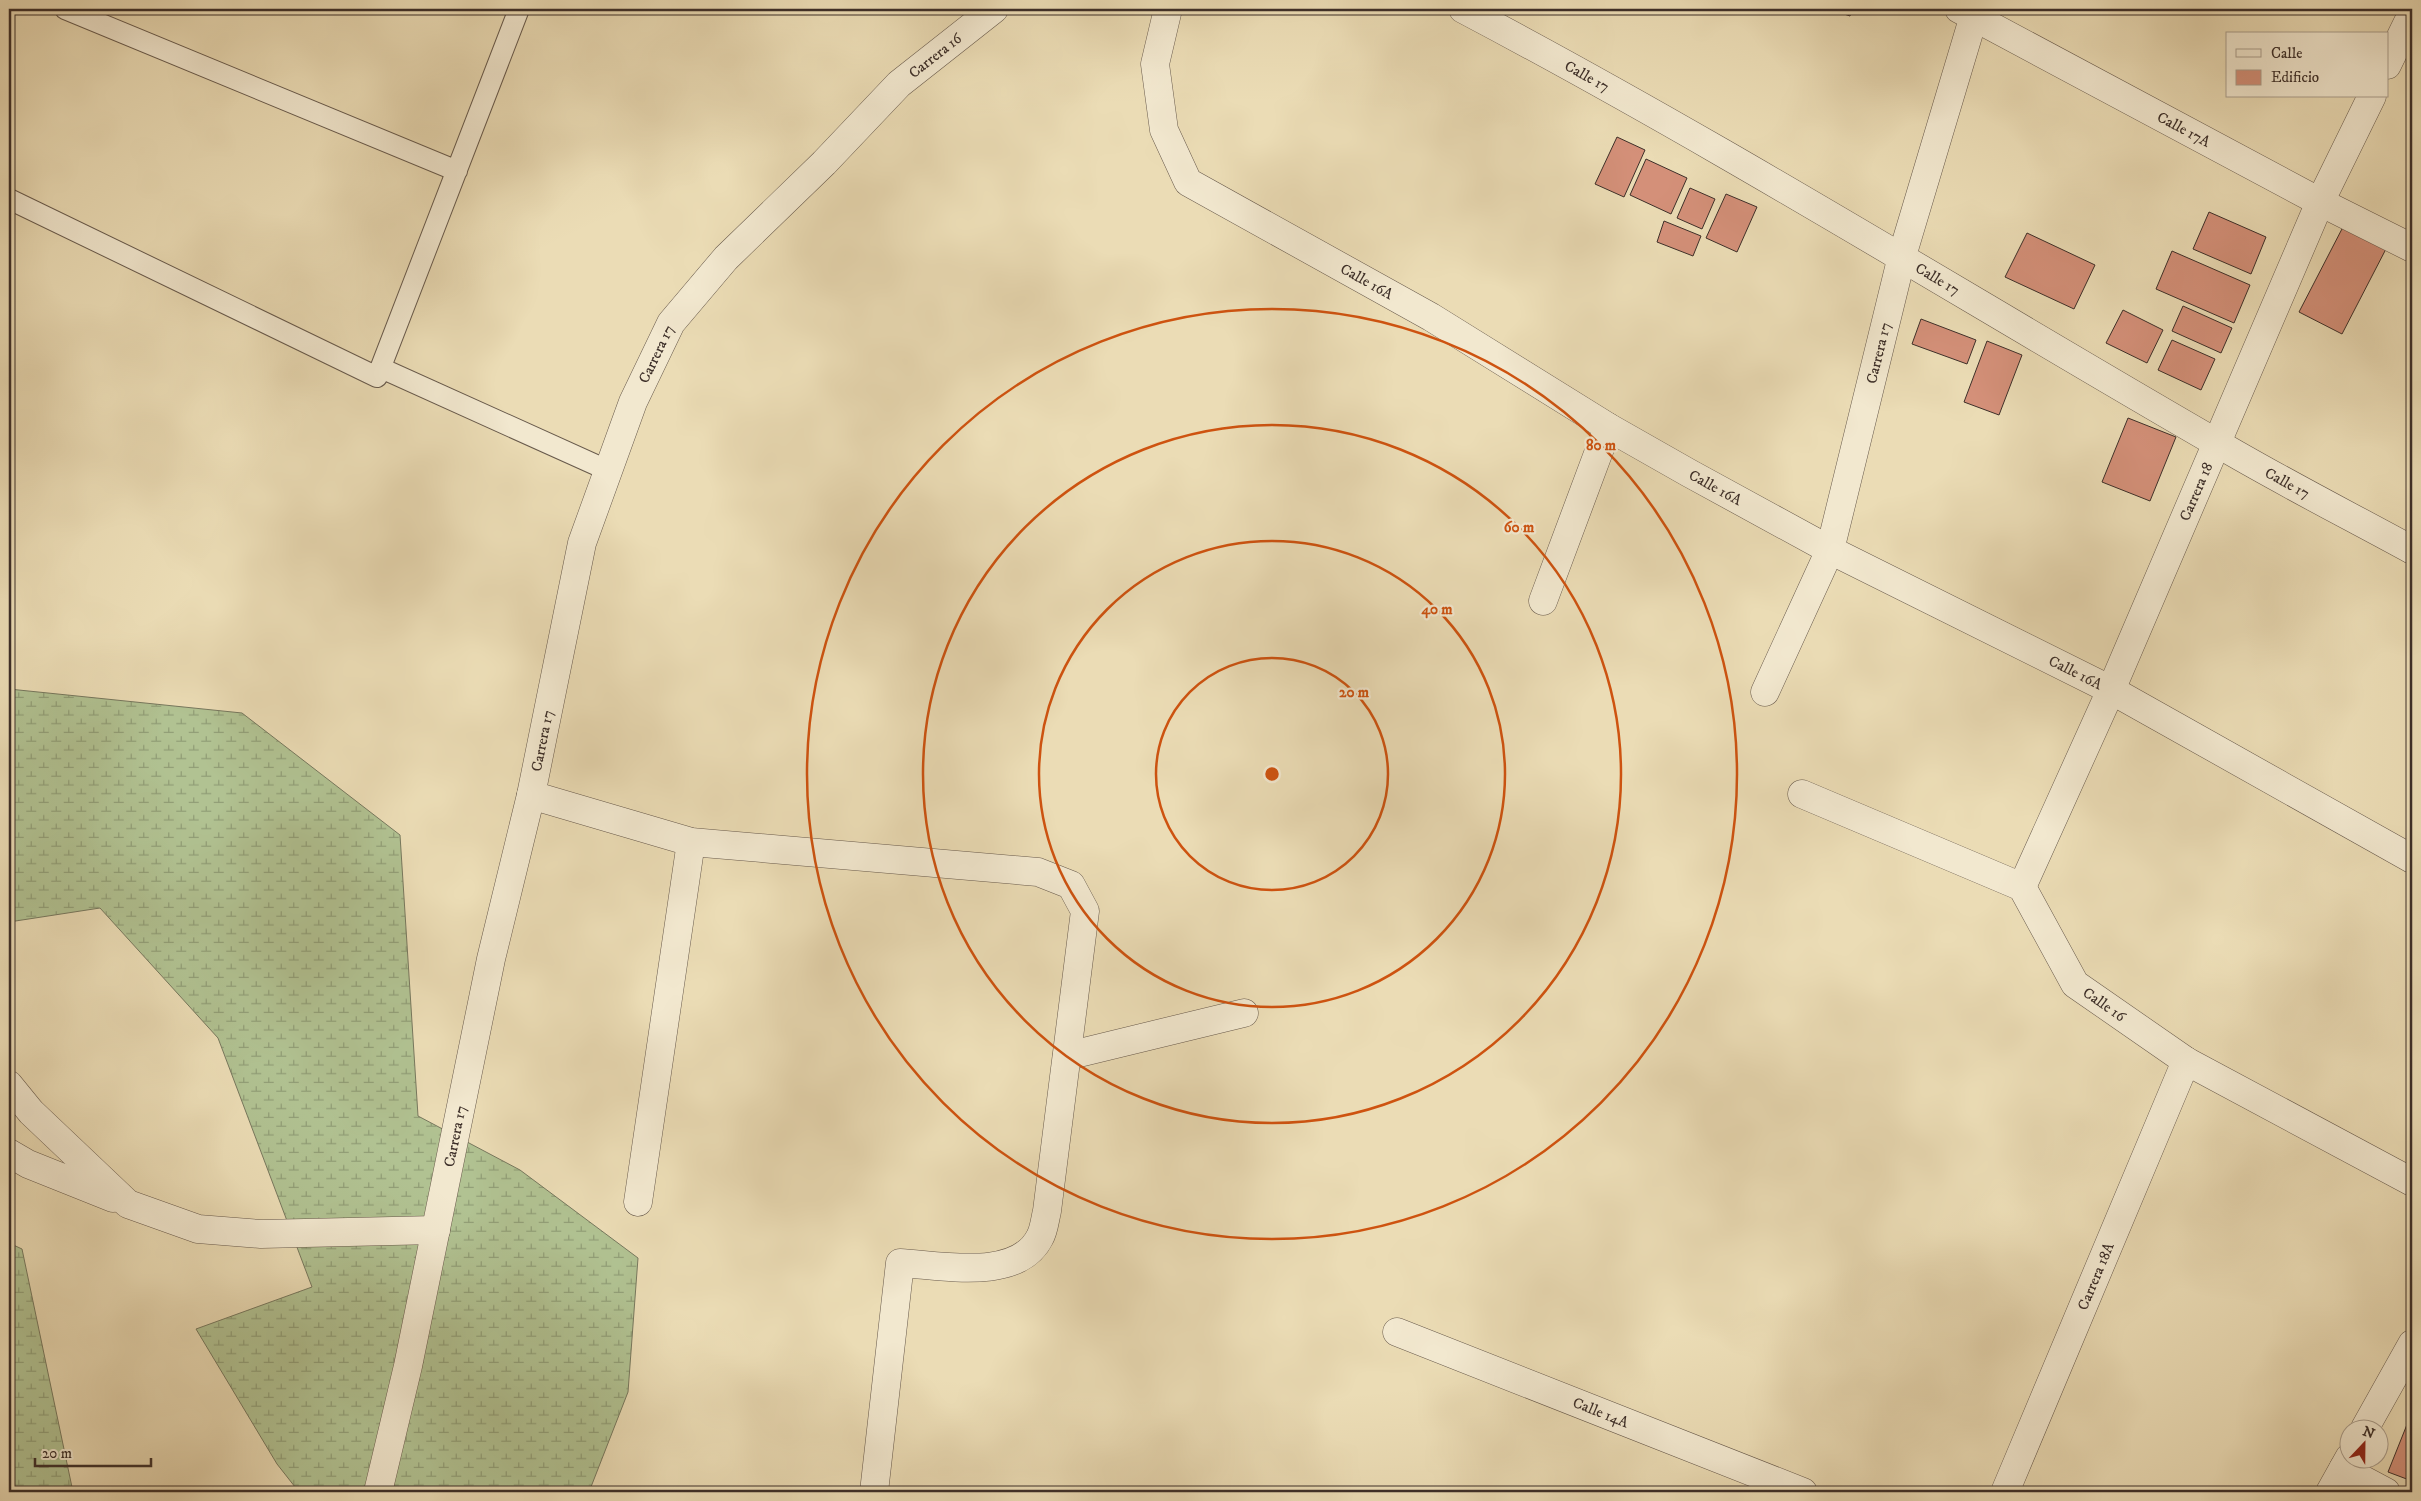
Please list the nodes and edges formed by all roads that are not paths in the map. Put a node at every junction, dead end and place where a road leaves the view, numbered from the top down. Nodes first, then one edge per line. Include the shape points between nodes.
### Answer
1 (65, 9) edge
2 (519, 9) edge
3 (994, 9) edge
4 (1168, 9) edge
5 (1463, 9) edge
6 (1969, 12) edge
7 (2412, 14) edge
8 (2388, 63) edge
9 (899, 84) joint
10 (2371, 98) edge
11 (457, 170) junction
12 (9, 199) edge
13 (2320, 202) junction
14 (2412, 248) edge
15 (1902, 256) junction
16 (381, 368) junction
17 (1608, 427) junction
18 (2216, 443) junction
19 (607, 470) junction
20 (1830, 550) junction
21 (2412, 550) edge
22 (1543, 601) dead end
23 (2111, 690) junction
24 (1765, 692) dead end
25 (1802, 794) dead end
26 (531, 795) junction
27 (691, 842) junction
28 (2412, 859) edge
29 (2022, 887) junction
30 (1244, 1013) dead end
31 (1067, 1056) junction
32 (2186, 1061) junction
33 (9, 1084) edge
34 (9, 1153) edge
35 (2412, 1182) edge
36 (638, 1202) dead end
37 (128, 1204) junction
38 (436, 1230) junction
39 (1396, 1332) dead end
40 (2412, 1344) edge
41 (2371, 1418) edge
42 (2344, 1468) edge
43 (2352, 1468) edge
44 (1786, 1489) edge
45 (378, 1492) edge
46 (874, 1492) edge
47 (2005, 1492) edge
48 (2330, 1492) edge
49 (2386, 1492) edge

1 - 11 lane
2 - 11 lane
3 - 9 street, Carrera 16
4 - 17 street, Calle 16A via 1155,64 1164,130 1188,182 1431,317
5 - 15 street, Calle 17 via 1601,82
6 - 13 street, Calle 17A
6 - 15 street, Carrera 17
7 - 8 street
9 - 19 street, Carrera 17 via 824,163 726,258 671,324 633,402
10 - 13 street, Carrera 18
11 - 16 lane
12 - 16 lane via 377,377
13 - 14 street, Calle 17A
13 - 18 street, Carrera 18
15 - 18 street, Calle 17
15 - 20 street, Carrera 17
16 - 19 lane
17 - 20 street, Calle 16A
17 - 22 street
18 - 21 street, Calle 17
18 - 23 street, Carrera 18
19 - 26 street, Carrera 17 via 582,543
20 - 23 street, Calle 16A
20 - 24 street, Carrera 17
23 - 28 street, Calle 16A
23 - 29 street, Carrera 18
25 - 29 street
26 - 27 street
26 - 38 street, Carrera 17 via 491,959
27 - 31 street via 1038,872 1071,885 1085,911
27 - 36 street
29 - 32 street, Calle 16 via 2074,984
30 - 31 street
31 - 46 street via 1047,1211 1040,1238 1018,1261 993,1268 900,1263
32 - 35 street, Calle 16
32 - 47 street, Carrera 18A
33 - 37 street via 31,1112
34 - 37 street via 28,1164
37 - 38 street via 198,1230 261,1234
38 - 45 street, Carrera 17
39 - 44 street, Calle 14A
40 - 41 street
42 - 48 street
43 - 49 street

